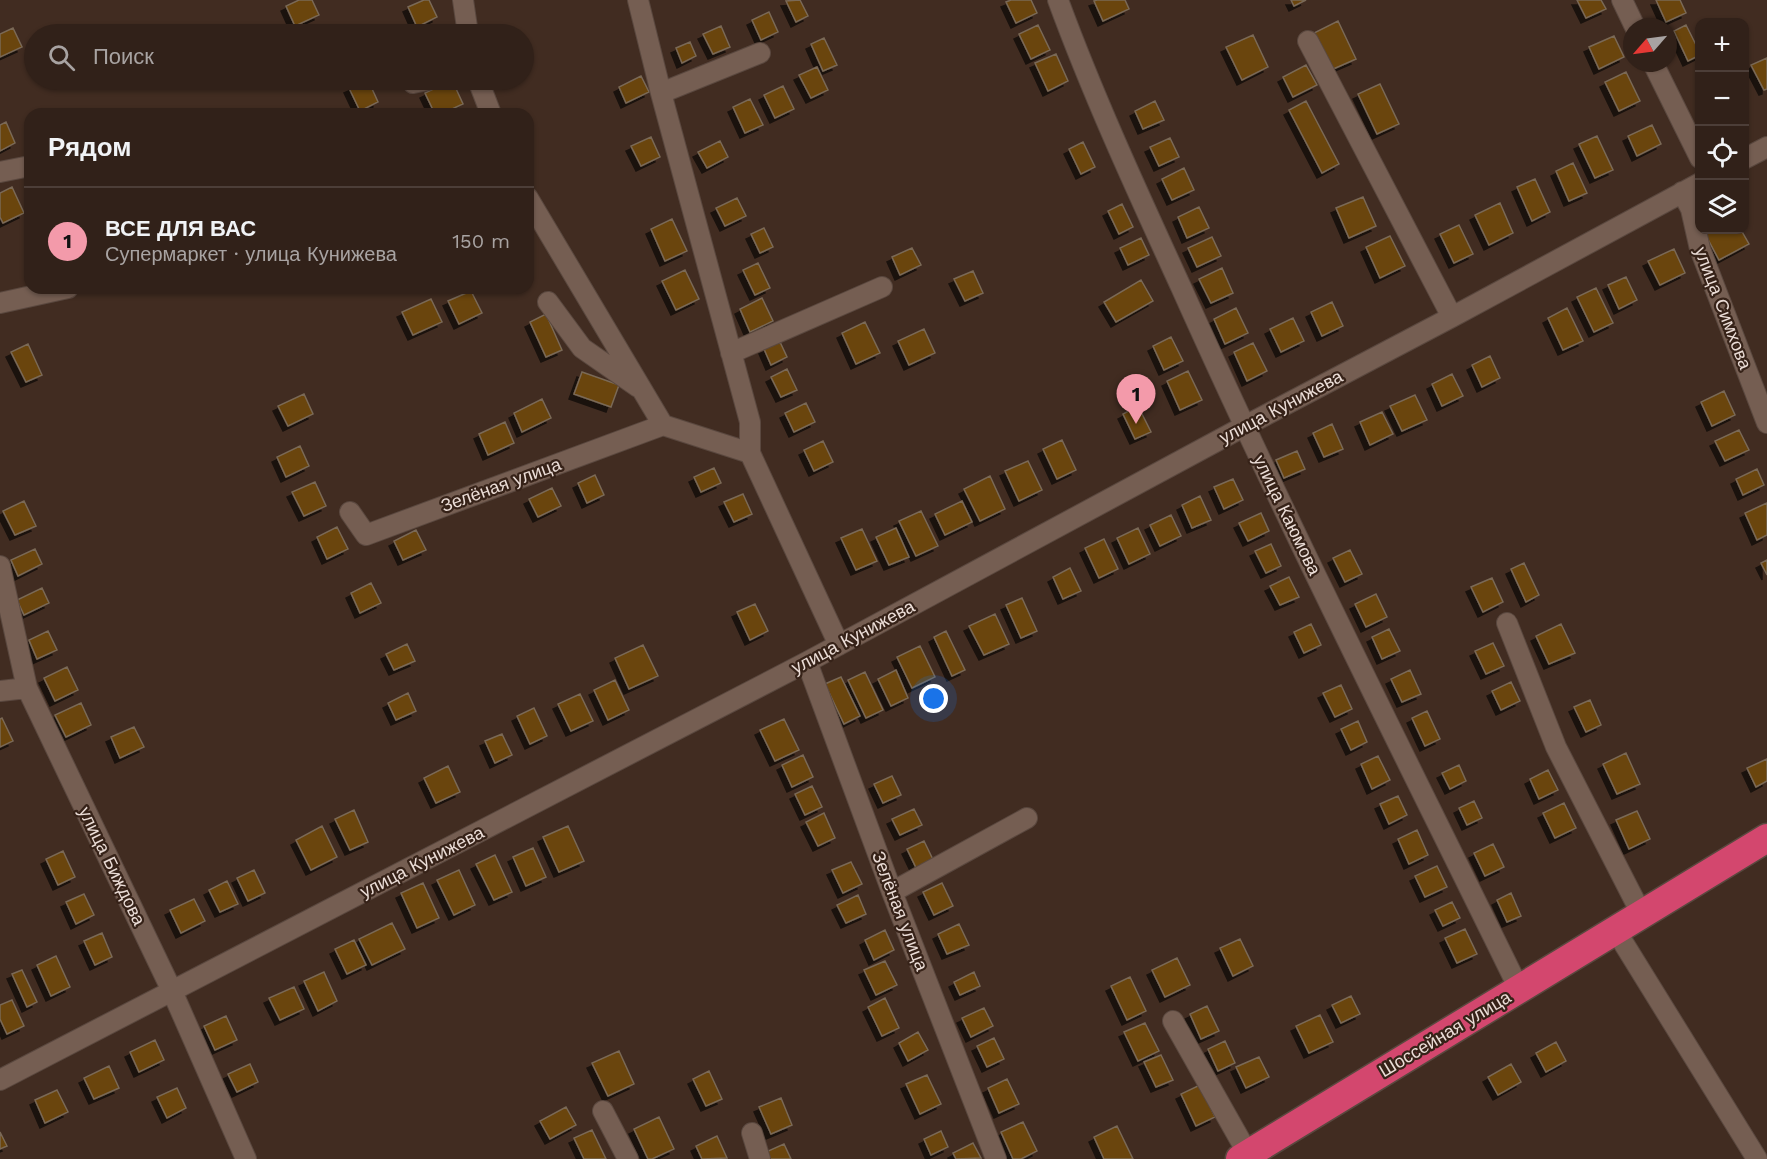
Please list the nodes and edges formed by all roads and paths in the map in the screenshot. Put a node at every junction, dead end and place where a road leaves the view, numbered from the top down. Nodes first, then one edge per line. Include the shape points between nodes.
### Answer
1 (463, 0) edge
2 (638, 0) edge
3 (1058, 0) edge
4 (1622, 0) edge
5 (1631, 18) edge
6 (467, 24) edge
7 (1308, 41) dead end
8 (760, 53) dead end
9 (1657, 72) edge
10 (482, 90) edge
11 (661, 93) junction
12 (489, 108) edge
13 (1767, 147) edge
14 (1695, 149) edge
15 (1749, 156) edge
16 (24, 167) edge
17 (0, 172) edge
18 (1695, 186) edge
19 (1682, 192) junction
20 (534, 208) edge
21 (882, 287) dead end
22 (41, 294) edge
23 (548, 302) dead end
24 (0, 303) edge
25 (1452, 317) junction
26 (731, 353) junction
27 (643, 390) junction
28 (1767, 423) edge
29 (663, 425) junction
30 (1243, 427) junction
31 (750, 453) junction
32 (350, 512) dead end
33 (0, 566) edge
34 (1507, 623) dead end
35 (839, 645) junction
36 (807, 662) junction
37 (27, 688) junction
38 (0, 691) edge
39 (1027, 818) dead end
40 (1767, 838) edge
41 (892, 892) junction
42 (1642, 915) junction
43 (1616, 931) junction
44 (1519, 989) junction
45 (172, 991) junction
46 (1173, 1021) dead end
47 (0, 1080) edge
48 (603, 1112) dead end
49 (752, 1133) dead end
50 (1244, 1156) edge
51 (246, 1159) edge
52 (627, 1159) edge
53 (760, 1159) edge
54 (996, 1159) edge
55 (1757, 1159) edge

1 - 6 street
2 - 11 street
3 - 30 street, улица Каюмова
4 - 5 street
7 - 25 street
8 - 11 street
9 - 14 street
10 - 12 street
11 - 26 street
13 - 15 street
16 - 17 street
18 - 19 street, улица Кунижева
19 - 25 street, улица Кунижева
19 - 28 street, улица Симхова
20 - 27 street
21 - 26 street
22 - 24 street
23 - 27 street via 582,348
25 - 30 street, улица Кунижева
26 - 31 street via 750,422
27 - 29 street
29 - 31 street
29 - 32 street, Зелёная улица via 366,535
30 - 35 street, улица Кунижева
30 - 44 street, улица Каюмова
31 - 35 street
33 - 37 street, улица Биждова
34 - 42 street via 1556,747
35 - 36 street, улица Кунижева
36 - 41 street, Зелёная улица
36 - 45 street, улица Кунижева
37 - 38 street
37 - 45 street, улица Биждова
39 - 41 street
40 - 42 highway, Шоссейная улица
41 - 54 street, Зелёная улица
42 - 43 highway, Шоссейная улица
43 - 44 highway, Шоссейная улица
43 - 55 street
44 - 50 highway, Шоссейная улица
45 - 47 street, улица Кунижева
45 - 51 street, улица Биждова
46 - 50 street, Шоссейная улица
48 - 52 street
49 - 53 street

